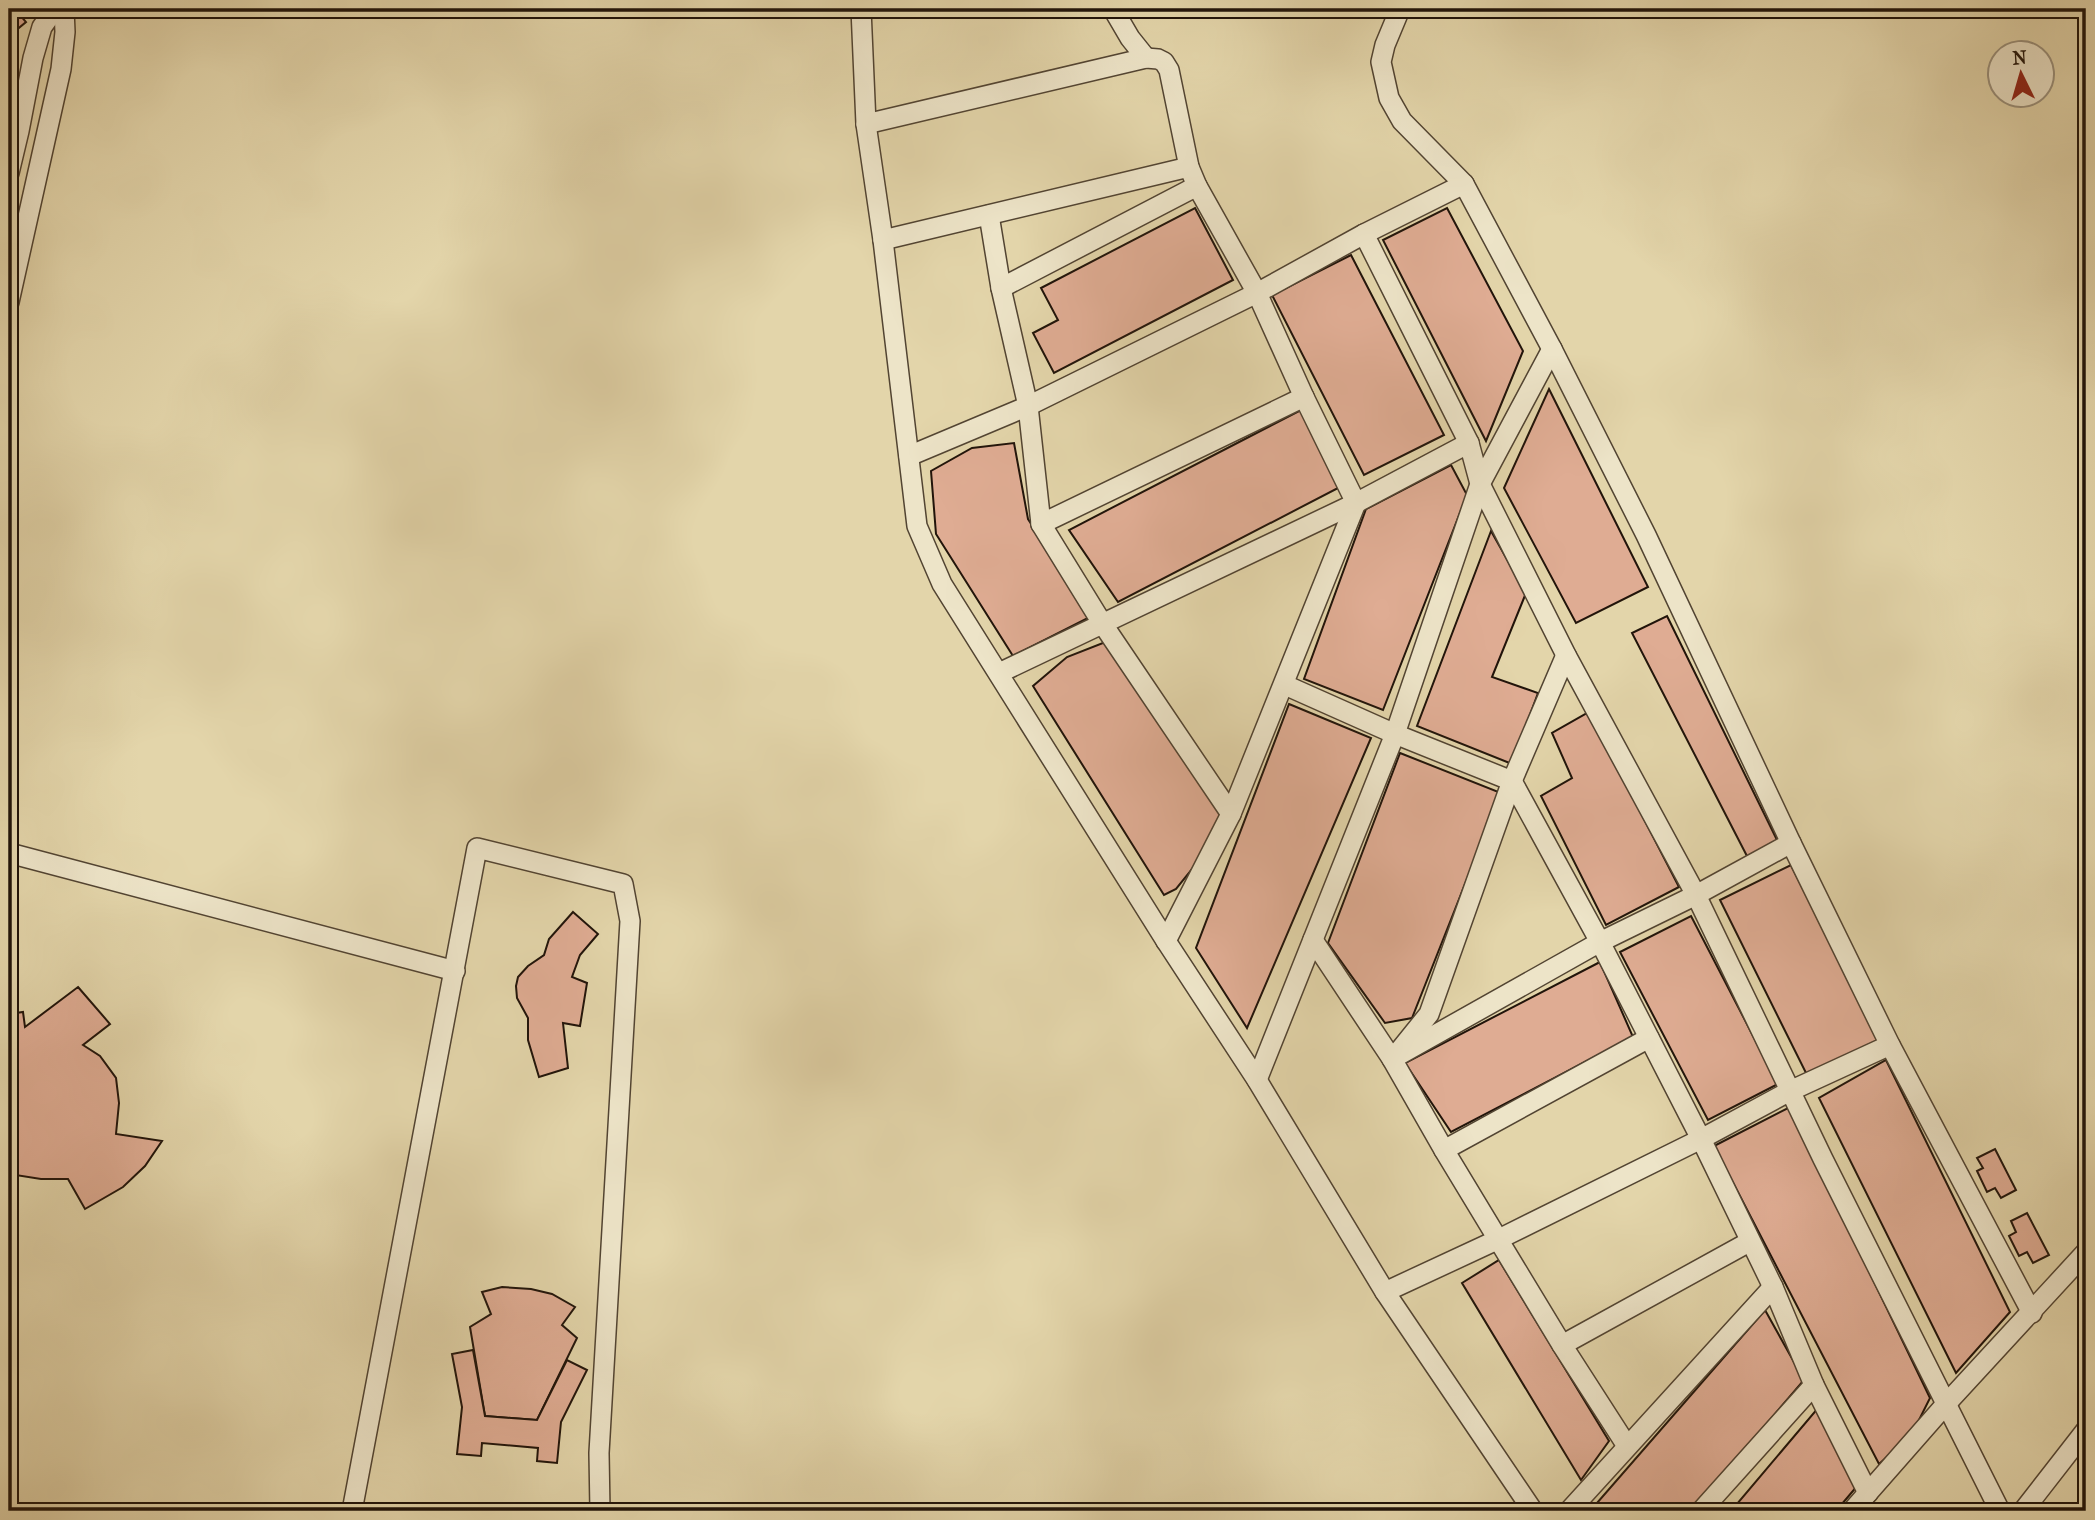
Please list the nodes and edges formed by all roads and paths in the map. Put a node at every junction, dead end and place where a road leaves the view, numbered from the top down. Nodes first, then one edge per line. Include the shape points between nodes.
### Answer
1 (55, 9) edge
2 (64, 9) edge
3 (861, 9) edge
4 (1113, 9) edge
5 (1400, 9) edge
6 (1146, 58) junction
7 (866, 124) junction
8 (1189, 167) junction
9 (9, 173) edge
10 (1464, 184) junction
11 (1198, 186) junction
12 (989, 215) junction
13 (1364, 234) junction
14 (883, 240) junction
15 (1001, 288) junction
16 (1257, 293) junction
17 (9, 302) edge
18 (1552, 349) junction
19 (1304, 397) junction
20 (1028, 406) junction
21 (1469, 443) junction
22 (909, 456) junction
23 (1480, 484) junction
24 (1356, 503) junction
25 (1041, 524) junction
26 (1102, 623) junction
27 (1566, 655) junction
28 (999, 673) junction
29 (1284, 685) junction
30 (1395, 734) junction
31 (1512, 781) junction
32 (1231, 814) junction
33 (1791, 844) junction
34 (9, 853) edge
35 (1696, 895) junction
36 (1313, 940) junction
37 (1166, 941) junction
38 (1600, 942) junction
39 (455, 971) junction
40 (1649, 1038) junction
41 (1890, 1045) junction
42 (1392, 1059) junction
43 (1257, 1080) junction
44 (1790, 1091) junction
45 (1701, 1139) junction
46 (1444, 1150) junction
47 (1499, 1239) junction
48 (1749, 1242) junction
49 (2086, 1252) edge
50 (1773, 1287) junction
51 (1385, 1292) junction
52 (2032, 1313) junction
53 (1562, 1345) junction
54 (1814, 1385) junction
55 (1946, 1404) junction
56 (2086, 1432) edge
57 (1627, 1446) junction
58 (1868, 1493) junction
59 (352, 1511) edge
60 (600, 1511) edge
61 (1533, 1511) edge
62 (1569, 1511) edge
63 (1701, 1511) edge
64 (1852, 1511) edge
65 (2000, 1511) edge
66 (2022, 1511) edge

1 - 9 street via 42,27 33,58
2 - 17 street via 61,69
3 - 7 street
4 - 6 street
5 - 10 street via 1381,62 1389,98 1402,121
6 - 7 street
6 - 8 street via 1158,59 1169,69
7 - 14 street
8 - 11 street
8 - 12 street
10 - 13 street
10 - 18 street
11 - 15 street
11 - 16 street
12 - 14 street
12 - 15 street
13 - 16 street
13 - 21 street
14 - 22 street
15 - 20 street
16 - 19 street
16 - 20 street
18 - 23 street
18 - 33 street via 1647,536
19 - 24 street
19 - 25 street
20 - 22 street
20 - 25 street
21 - 23 street
21 - 24 street
22 - 28 street via 917,526 942,584
23 - 27 street
23 - 30 street
24 - 26 street
24 - 29 street
25 - 26 street
26 - 28 street
26 - 32 street
27 - 31 street
27 - 35 street
28 - 37 street
29 - 30 street
29 - 32 street
30 - 31 street
30 - 36 street
31 - 38 street
31 - 42 street via 1429,1014
32 - 37 street
33 - 35 street
33 - 41 street
34 - 39 street
35 - 38 street
35 - 44 street
36 - 42 street
36 - 43 street
37 - 43 street
38 - 40 street
38 - 42 street
39 - 59 street
39 - 60 street via 477,848 623,884 630,921 599,1453
40 - 45 street
40 - 46 street
41 - 44 street
41 - 52 street
42 - 46 street
43 - 51 street
44 - 45 street
44 - 55 street
45 - 47 street
45 - 48 street
46 - 47 street
47 - 51 street
47 - 53 street
48 - 50 street
48 - 53 street
49 - 52 street
50 - 54 street
50 - 57 street
51 - 61 street
52 - 55 street
53 - 57 street
54 - 58 street
54 - 63 street
55 - 58 street
55 - 65 street
56 - 66 street
57 - 62 street
58 - 64 street

